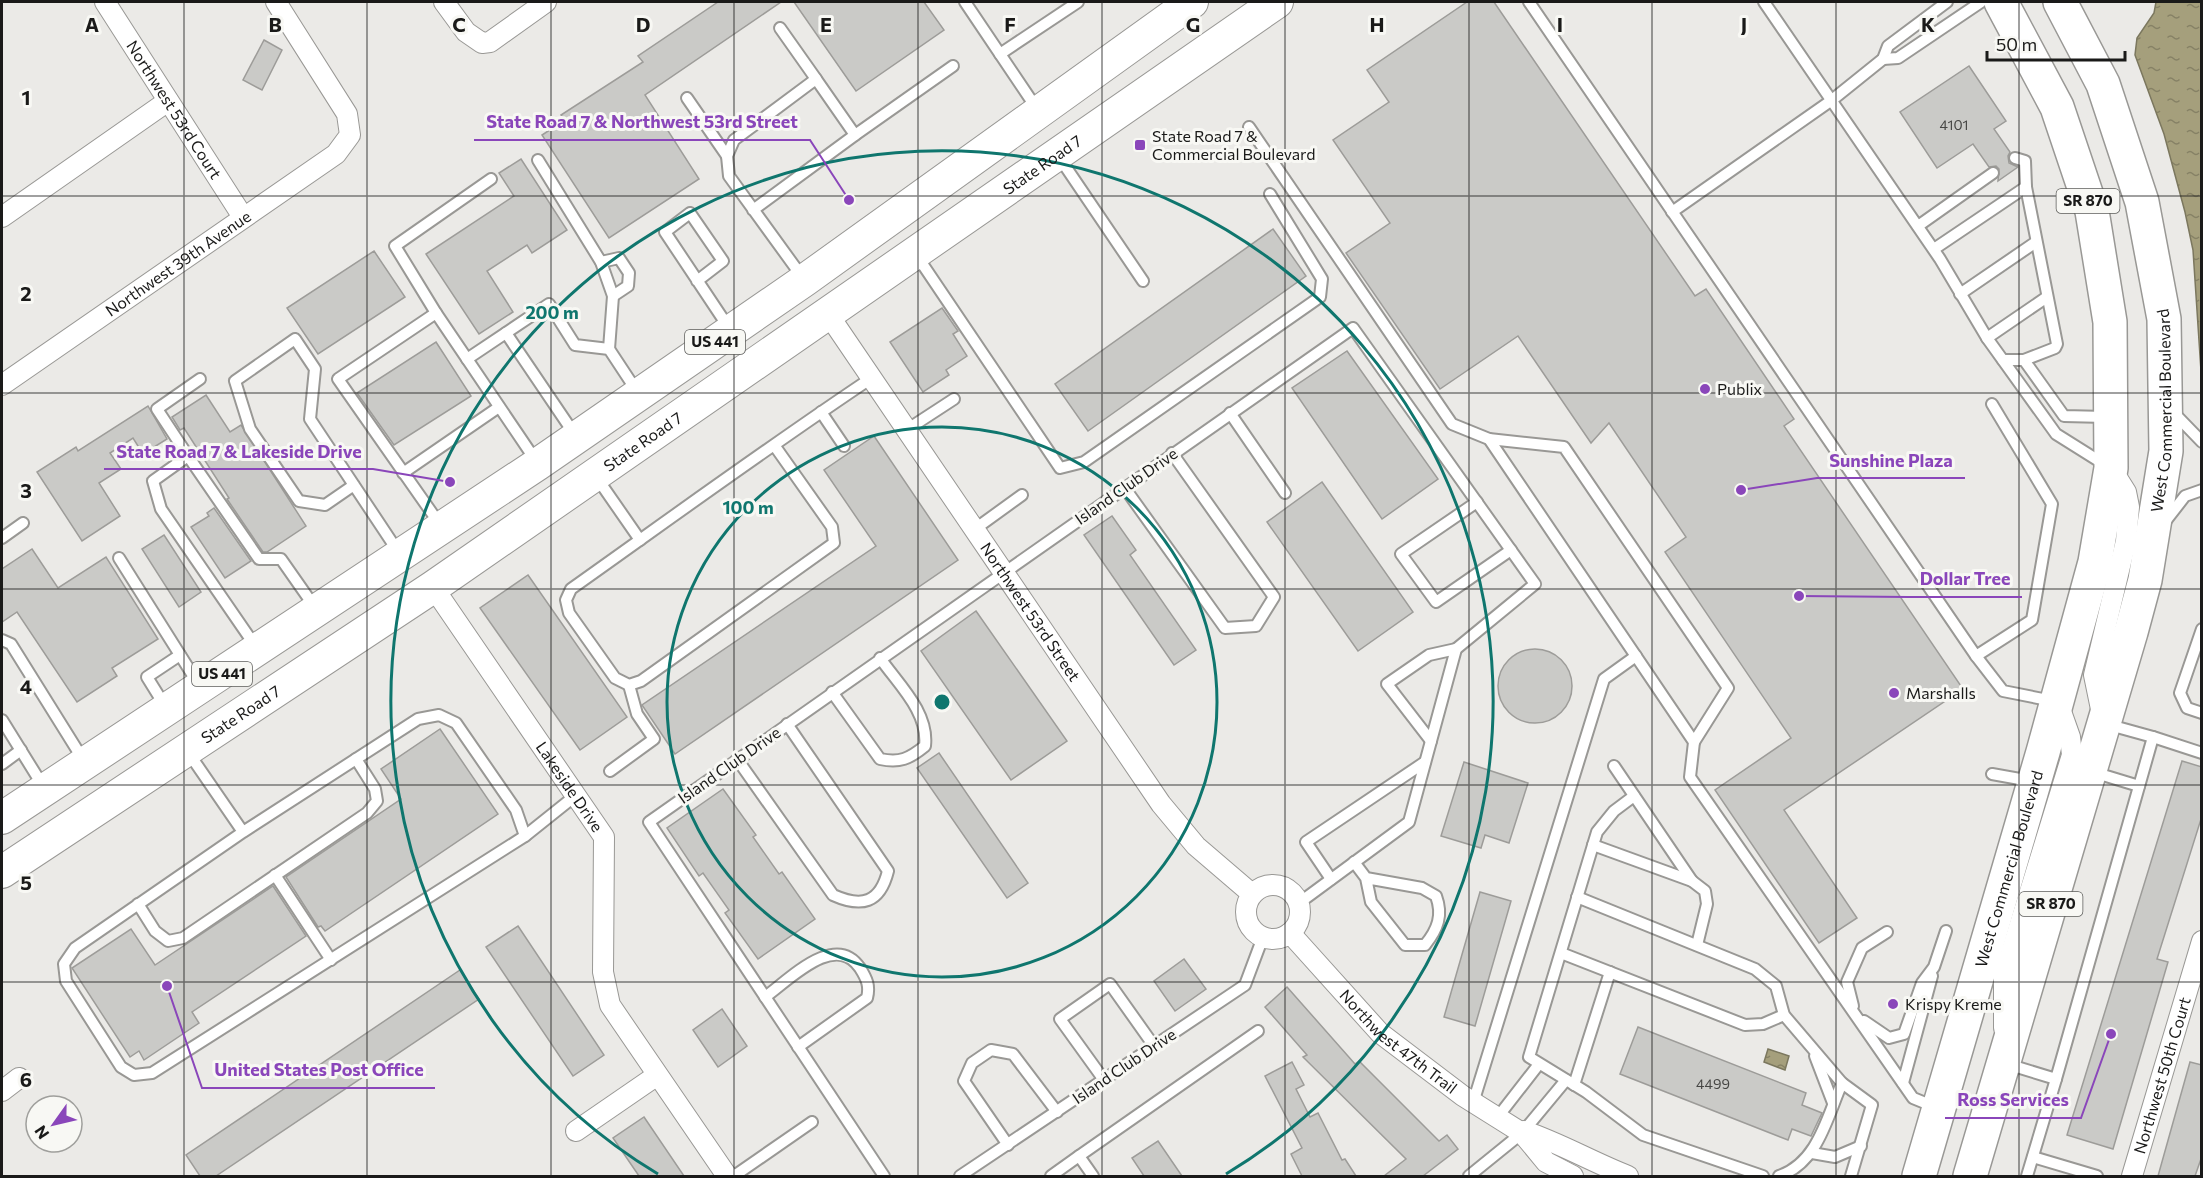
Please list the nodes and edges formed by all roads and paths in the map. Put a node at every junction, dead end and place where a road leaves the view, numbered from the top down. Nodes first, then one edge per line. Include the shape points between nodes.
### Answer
1 (105, 2) edge
2 (276, 2) edge
3 (444, 2) edge
4 (546, 2) edge
5 (965, 2) edge
6 (1078, 2) edge
7 (1277, 2) edge
8 (1529, 2) edge
9 (1764, 2) edge
10 (1947, 2) edge
11 (1982, 2) edge
12 (2001, 2) edge
13 (2060, 2) edge
14 (1179, 5) edge
15 (780, 28) dead end
16 (1000, 54) junction
17 (1883, 59) junction
18 (953, 66) dead end
19 (816, 79) junction
20 (1157, 86) junction
21 (687, 98) dead end
22 (1832, 100) junction
23 (168, 101) junction
24 (1038, 112) junction
25 (1249, 127) dead end
26 (855, 135) junction
27 (1058, 155) junction
28 (727, 156) junction
29 (2014, 158) dead end
30 (538, 160) dead end
31 (1993, 173) dead end
32 (491, 179) dead end
33 (2026, 187) junction
34 (1270, 194) dead end
35 (753, 210) junction
36 (1672, 212) junction
37 (2, 217) edge
38 (243, 217) junction
39 (1918, 226) junction
40 (2036, 242) junction
41 (852, 244) junction
42 (1934, 249) junction
43 (916, 253) junction
44 (601, 262) junction
45 (805, 280) junction
46 (1143, 280) dead end
47 (697, 281) junction
48 (1960, 294) junction
49 (612, 296) junction
50 (2047, 297) junction
51 (436, 313) junction
52 (828, 314) junction
53 (731, 331) junction
54 (506, 333) junction
55 (1987, 338) junction
56 (609, 349) junction
57 (770, 355) junction
58 (467, 358) junction
59 (2003, 360) junction
60 (2024, 360) junction
61 (873, 377) junction
62 (200, 379) dead end
63 (2, 385) edge
64 (639, 395) junction
65 (954, 399) dead end
66 (2165, 402) junction
67 (1992, 404) dead end
68 (500, 406) junction
69 (821, 412) junction
70 (1230, 413) junction
71 (2110, 417) junction
72 (908, 429) junction
73 (577, 438) junction
74 (1489, 439) junction
75 (2202, 442) edge
76 (774, 445) junction
77 (844, 446) dead end
78 (1172, 453) junction
79 (188, 456) junction
80 (538, 464) junction
81 (2111, 468) junction
82 (404, 473) junction
83 (595, 475) junction
84 (354, 484) junction
85 (1124, 487) junction
86 (2202, 490) edge
87 (1285, 493) dead end
88 (1022, 495) dead end
89 (1477, 502) junction
90 (23, 523) dead end
91 (442, 529) junction
92 (975, 529) junction
93 (2, 538) edge
94 (639, 540) junction
95 (2151, 540) junction
96 (1511, 550) junction
97 (401, 556) junction
98 (119, 558) dead end
99 (1003, 571) junction
100 (433, 587) junction
101 (318, 611) junction
102 (2202, 629) edge
103 (2, 640) edge
104 (1456, 649) junction
105 (258, 650) junction
106 (180, 655) junction
107 (1636, 656) junction
108 (1976, 656) junction
109 (879, 658) junction
110 (629, 685) junction
111 (201, 688) junction
112 (832, 692) junction
113 (2057, 701) junction
114 (167, 710) junction
115 (2202, 713) edge
116 (2, 720) edge
117 (2105, 723) junction
118 (787, 724) junction
119 (2152, 737) junction
120 (1431, 741) junction
121 (1694, 742) junction
122 (186, 749) junction
123 (21, 750) junction
124 (2202, 753) edge
125 (356, 759) junction
126 (737, 759) junction
127 (1425, 762) junction
128 (2, 764) edge
129 (86, 764) junction
130 (1614, 766) dead end
131 (610, 771) dead end
132 (2091, 772) junction
133 (1992, 774) dead end
134 (2034, 782) junction
135 (2139, 786) junction
136 (46, 790) junction
137 (575, 796) junction
138 (1635, 796) junction
139 (2, 818) edge
140 (243, 832) junction
141 (55, 836) junction
142 (525, 836) junction
143 (1593, 845) junction
144 (1354, 862) junction
145 (2, 872) edge
146 (275, 875) junction
147 (1366, 878) junction
148 (1331, 879) junction
149 (1692, 881) junction
150 (1252, 894) junction
151 (1577, 897) junction
152 (1299, 903) junction
153 (138, 904) junction
154 (1946, 931) dead end
155 (1887, 932) dead end
156 (1290, 933) junction
157 (1263, 937) junction
158 (2202, 941) edge
159 (1697, 945) junction
160 (1560, 953) junction
161 (331, 960) junction
162 (1934, 968) junction
163 (1610, 972) junction
164 (765, 997) junction
165 (1784, 1015) junction
166 (1258, 1031) dead end
167 (1811, 1044) junction
168 (1154, 1046) junction
169 (798, 1047) junction
170 (2003, 1063) junction
171 (1539, 1064) junction
172 (656, 1076) junction
173 (19, 1078) dead end
174 (2056, 1079) junction
175 (1104, 1080) junction
176 (1570, 1083) junction
177 (1842, 1083) junction
178 (1903, 1083) junction
179 (2, 1091) edge
180 (1473, 1103) junction
181 (1833, 1103) junction
182 (1938, 1108) junction
183 (1057, 1112) junction
184 (1497, 1118) junction
185 (812, 1122) dead end
186 (576, 1131) dead end
187 (1523, 1132) junction
188 (1008, 1144) junction
189 (1860, 1146) junction
190 (1812, 1153) junction
191 (1079, 1156) junction
192 (2033, 1157) junction
193 (727, 1176) edge
194 (734, 1176) edge
195 (884, 1176) edge
196 (960, 1176) edge
197 (1051, 1176) edge
198 (1093, 1176) edge
199 (1469, 1176) edge
200 (1573, 1176) edge
201 (1628, 1176) edge
202 (1763, 1176) edge
203 (1779, 1176) edge
204 (1851, 1176) edge
205 (1919, 1176) edge
206 (1970, 1176) edge
207 (2027, 1176) edge
208 (2097, 1176) edge
209 (2132, 1176) edge

1 - 23 street, Northwest 53rd Court
2 - 38 street, Northwest 39th Avenue via 347,114 350,135 336,154
3 - 4 street via 466,32 482,44
5 - 16 lane
6 - 16 lane
7 - 20 main road, State Road 7 / US 441
8 - 36 lane
9 - 22 lane
10 - 17 lane via 1888,46
11 - 17 lane via 1898,58
12 - 71 highway, West Commercial Boulevard / SR 870 via 2057,107 2092,211 2110,322
13 - 66 highway, West Commercial Boulevard / SR 870 via 2103,84 2142,202 2164,319
14 - 20 main road via 1181,36 1177,54
14 - 24 main road, US 441
15 - 19 lane
16 - 24 lane
17 - 22 lane
18 - 26 lane
19 - 26 lane
19 - 28 lane via 734,140
20 - 27 main road, State Road 7 / US 441
21 - 28 lane
22 - 36 lane
22 - 39 lane
23 - 37 street
23 - 38 street, Northwest 53rd Court
24 - 41 main road, US 441
25 - 74 lane via 1452,424
26 - 35 lane
27 - 43 main road, State Road 7 / US 441
27 - 46 lane
28 - 35 lane via 729,176
29 - 33 lane via 2025,161
30 - 44 lane
31 - 39 lane
32 - 51 lane via 395,246
33 - 40 lane
33 - 42 lane
34 - 43 lane via 1322,279 1320,297 1084,462 1060,468
35 - 45 lane
36 - 108 lane
38 - 63 street, Northwest 39th Avenue
39 - 42 lane
40 - 48 lane
40 - 50 lane
41 - 45 main road, US 441
41 - 52 main road via 832,274 825,294
42 - 48 lane
43 - 52 main road, State Road 7 / US 441
44 - 49 lane
44 - 49 lane via 620,258 629,273 628,286
45 - 53 main road, US 441
45 - 57 main road via 792,322
47 - 47 lane via 665,232 690,213 723,261
47 - 53 lane
48 - 55 lane
49 - 56 lane
50 - 55 lane
50 - 60 lane via 2056,346
51 - 58 lane
51 - 82 lane via 338,379
52 - 57 main road, State Road 7 / US 441
52 - 61 street, Northwest 53rd Street
53 - 64 main road, US 441
54 - 56 lane via 549,304 575,345
54 - 58 lane
54 - 73 lane
55 - 59 lane
56 - 64 lane
57 - 83 main road, State Road 7 / US 441
58 - 68 lane
59 - 60 lane
59 - 81 lane via 2056,434
60 - 71 lane via 2064,416
61 - 69 lane
61 - 72 street, Northwest 53rd Street
62 - 79 lane via 157,409
64 - 73 main road, US 441
65 - 72 lane
66 - 75 lane
66 - 95 highway, West Commercial Boulevard / SR 870 via 2166,451
67 - 108 lane via 2052,504 2032,620
68 - 80 lane
68 - 82 lane
69 - 76 lane
69 - 77 lane
70 - 78 lane, Island Club Drive
70 - 87 lane
70 - 89 lane, Island Club Drive via 1353,328
71 - 81 highway, West Commercial Boulevard / SR 870
72 - 92 street, Northwest 53rd Street
73 - 80 main road, US 441
74 - 107 lane
74 - 121 lane via 1564,447 1722,678 1728,688
76 - 94 lane
76 - 110 lane via 832,527 834,543 641,681
78 - 85 lane, Island Club Drive
78 - 85 lane via 1274,597 1256,626 1225,628
79 - 101 lane via 259,559 281,559
79 - 105 lane via 153,481 161,509
80 - 91 main road, US 441
81 - 113 highway, West Commercial Boulevard / SR 870 via 2095,562
81 - 117 street, West Commercial Boulevard via 2126,492 2129,507 2126,541 2094,675
82 - 91 lane
83 - 94 lane
83 - 100 main road, State Road 7 / US 441
84 - 84 lane via 310,418 315,369 295,339 235,381 250,429 298,501 325,506
84 - 97 lane
85 - 99 lane, Island Club Drive
86 - 95 lane via 2186,496
88 - 92 lane
89 - 96 lane, Island Club Drive
89 - 96 lane via 1401,554 1436,602
90 - 93 lane
91 - 97 main road, US 441
91 - 100 main road via 429,554
92 - 99 street, Northwest 53rd Street
94 - 110 lane via 571,589 566,600 569,613 615,678
95 - 117 highway, West Commercial Boulevard / SR 870 via 2142,590
96 - 104 lane, Island Club Drive via 1535,584
97 - 101 main road, US 441
98 - 106 lane
99 - 109 lane, Island Club Drive
99 - 150 street, Northwest 53rd Street via 1161,804 1196,846
100 - 122 main road, State Road 7 / US 441
100 - 137 street, Lakeside Drive
101 - 105 main road, US 441
102 - 115 lane via 2180,693 2187,708
103 - 129 lane via 11,644
104 - 120 lane
104 - 120 lane via 1429,655 1387,684
105 - 111 main road, US 441
106 - 111 lane
106 - 114 lane via 147,677
107 - 121 lane
107 - 180 lane via 1604,679
108 - 113 lane via 2002,691
109 - 112 lane, Island Club Drive
109 - 112 lane via 919,712 927,730 925,746 911,757 897,763 880,759
110 - 131 lane via 637,714 654,739
111 - 114 main road, US 441
112 - 118 lane, Island Club Drive
113 - 134 highway, West Commercial Boulevard / SR 870
113 - 170 street, West Commercial Boulevard via 2072,755 2004,976
114 - 129 main road, US 441
116 - 123 lane
117 - 119 lane
117 - 132 highway, West Commercial Boulevard / SR 870
118 - 126 lane, Island Club Drive
118 - 126 lane via 888,871 884,889 868,901 849,902 833,895
119 - 124 lane
119 - 135 lane
120 - 127 lane
121 - 178 lane via 1690,777
122 - 140 lane
122 - 141 main road, State Road 7 / US 441
123 - 128 lane
123 - 136 lane
125 - 140 lane
125 - 142 lane via 418,719 439,715 456,723 516,810
125 - 146 lane via 375,789 376,801 367,813
126 - 164 lane, Island Club Drive via 649,822
127 - 144 lane via 1409,822
127 - 148 lane via 1306,842
129 - 136 main road, US 441
129 - 141 main road via 88,780 81,801
130 - 138 lane
132 - 135 lane
132 - 170 highway, West Commercial Boulevard / SR 870
133 - 134 lane
134 - 182 highway, West Commercial Boulevard / SR 870
135 - 174 lane
136 - 139 main road, US 441
137 - 142 lane
137 - 172 street, Lakeside Drive via 604,837 603,972 610,1005
138 - 143 lane via 1614,811 1597,832
138 - 149 lane
140 - 153 lane
141 - 145 main road, State Road 7 / US 441
142 - 161 lane
143 - 149 lane
143 - 151 lane
144 - 147 lane
144 - 148 lane
146 - 153 lane via 183,938 168,941 155,931
146 - 161 lane
147 - 147 lane via 1371,902 1405,945 1425,945 1436,932 1441,910 1436,896 1422,888
148 - 152 lane
149 - 159 lane via 1705,891 1707,904
150 - 152 street via 1259,888 1278,885 1294,894
150 - 157 street via 1247,921
151 - 159 lane
151 - 160 lane
152 - 156 street via 1300,918
153 - 161 lane via 75,948 64,964 66,981 122,1066 134,1075 152,1073
154 - 162 lane
155 - 162 lane via 1862,948 1847,982 1854,1008 1868,1026 1889,1038 1904,1034 1922,983
156 - 157 street via 1272,939
156 - 180 street, Northwest 47th Trail via 1380,1033
157 - 168 lane, Island Club Drive via 1245,985
158 - 209 street, Northwest 50th Court
159 - 165 lane via 1755,969 1776,986
160 - 163 lane
160 - 171 lane via 1529,1058
162 - 178 lane
163 - 165 lane via 1745,1024 1763,1024
163 - 176 lane
164 - 169 lane, Island Club Drive
164 - 169 lane via 825,955 841,953 854,958 870,986 867,999
165 - 167 lane
166 - 191 lane
167 - 177 lane
167 - 181 lane
168 - 175 lane, Island Club Drive
168 - 175 lane via 1110,984 1060,1019
169 - 195 lane, Island Club Drive
170 - 174 lane
170 - 206 highway, West Commercial Boulevard / SR 870
171 - 176 lane
171 - 184 lane
172 - 186 street
172 - 193 street, Lakeside Drive
173 - 179 street
174 - 192 lane
175 - 183 lane, Island Club Drive
176 - 187 lane
176 - 202 lane via 1644,1135
177 - 181 lane
177 - 189 lane via 1872,1105
178 - 182 lane via 1913,1098
180 - 184 street, Northwest 47th Trail
181 - 190 lane
182 - 205 highway, West Commercial Boulevard / SR 870
183 - 188 lane, Island Club Drive
183 - 188 lane via 1013,1054 991,1050 972,1063 964,1081
184 - 187 street, Northwest 47th Trail
185 - 194 lane
187 - 199 lane
187 - 200 street via 1546,1162
187 - 201 street via 1556,1142
188 - 196 lane, Island Club Drive
189 - 190 lane via 1835,1157
189 - 204 lane
190 - 203 lane via 1789,1173
191 - 197 lane
191 - 198 lane
192 - 207 lane
192 - 208 lane

